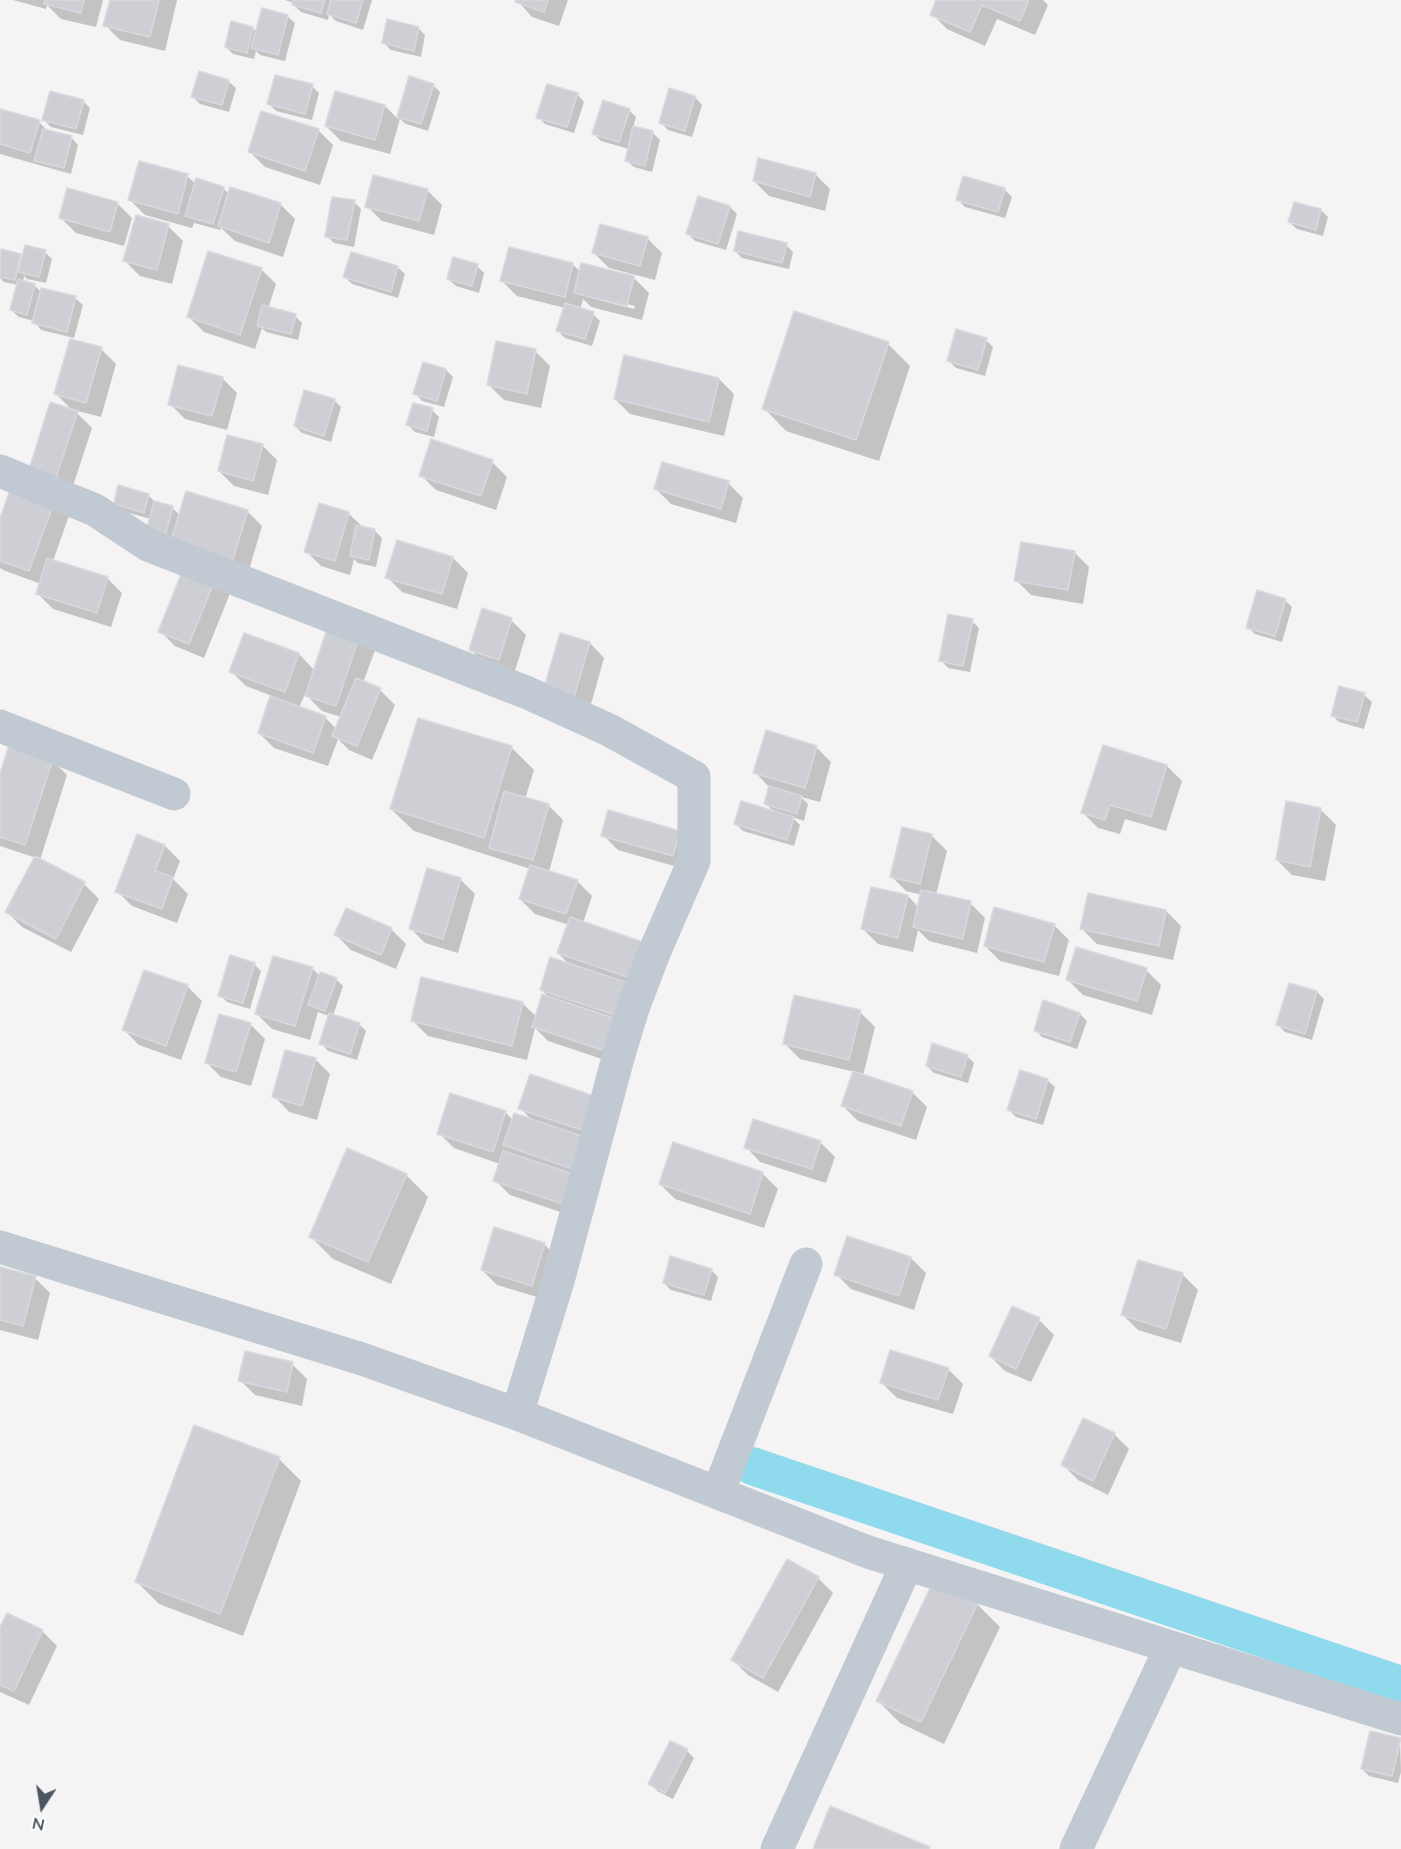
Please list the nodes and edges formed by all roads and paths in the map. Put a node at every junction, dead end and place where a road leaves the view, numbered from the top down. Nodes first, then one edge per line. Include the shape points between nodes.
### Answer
1 (0, 471) edge
2 (0, 726) edge
3 (174, 794) dead end
4 (0, 1247) edge
5 (806, 1264) dead end
6 (517, 1414) junction
7 (718, 1493) junction
8 (908, 1564) junction
9 (1171, 1647) junction
10 (1401, 1719) edge
11 (777, 1849) edge
12 (1076, 1849) edge

1 - 6 street via 95,510 148,545 528,693 609,730 694,777 694,861 633,1008
2 - 3 street
4 - 6 street via 362,1359
5 - 7 street
6 - 7 street
7 - 8 street
8 - 9 street
8 - 11 street
9 - 10 street
9 - 12 street

